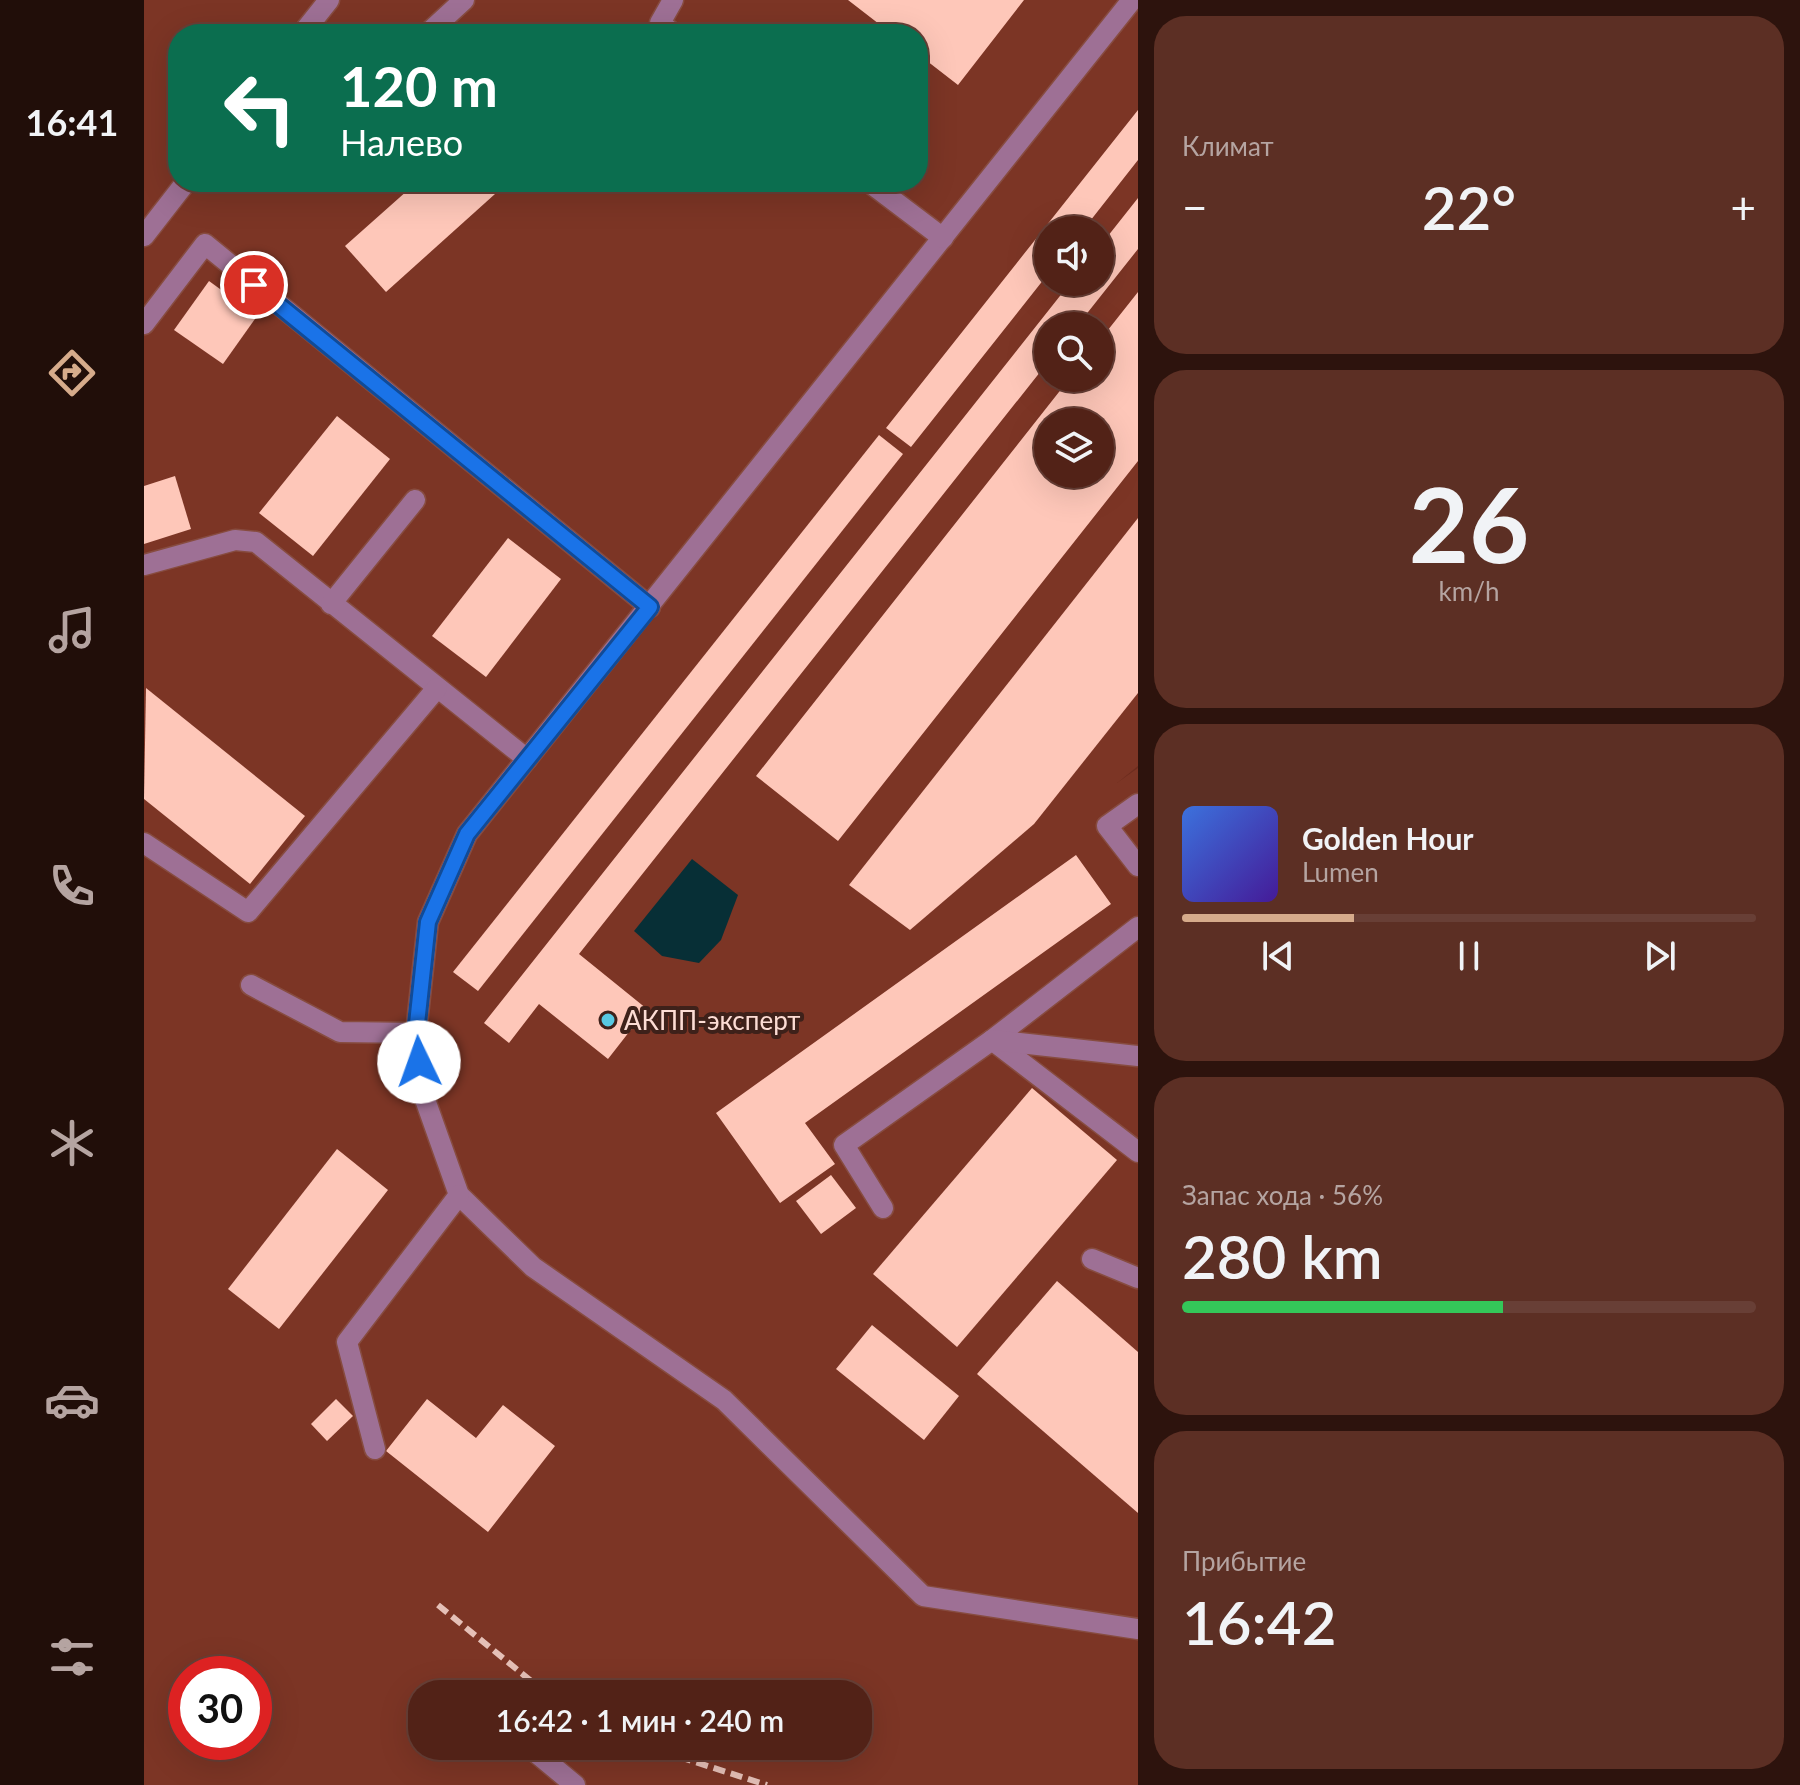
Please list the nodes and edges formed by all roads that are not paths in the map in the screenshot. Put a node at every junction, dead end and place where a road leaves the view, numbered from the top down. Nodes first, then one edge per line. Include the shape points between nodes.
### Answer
1 (329, 0) edge
2 (464, 0) edge
3 (673, 0) edge
4 (1132, 0) edge
5 (310, 24) edge
6 (438, 24) edge
7 (661, 24) edge
8 (178, 192) edge
9 (882, 192) edge
10 (144, 236) edge
11 (943, 238) junction
12 (144, 324) edge
13 (415, 500) dead end
14 (144, 565) edge
15 (331, 604) junction
16 (650, 607) junction
17 (437, 688) junction
18 (527, 759) junction
19 (1138, 804) edge
20 (144, 843) edge
21 (1138, 866) edge
22 (1138, 927) edge
23 (251, 985) dead end
24 (416, 1033) junction
25 (992, 1040) junction
26 (1138, 1056) edge
27 (1138, 1152) edge
28 (459, 1195) junction
29 (883, 1208) dead end
30 (1092, 1259) dead end
31 (1138, 1278) edge
32 (375, 1449) dead end
33 (1138, 1629) edge
34 (545, 1760) edge
35 (575, 1785) edge

1 - 5 street
2 - 6 street
3 - 7 street
4 - 11 street
8 - 10 street
9 - 11 street
11 - 16 street
12 - 16 street via 205,244
13 - 15 street
14 - 15 street via 235,540 256,542
15 - 17 street
16 - 18 street
17 - 18 street
17 - 20 street via 248,912
18 - 24 street via 467,834 428,922
19 - 21 street via 1107,826
22 - 25 street
23 - 24 street via 340,1032
24 - 28 street via 422,1091
25 - 26 street
25 - 27 street
25 - 29 street via 844,1145
28 - 32 street via 347,1342
28 - 33 street via 533,1267 724,1400 923,1596
30 - 31 street
34 - 35 street

